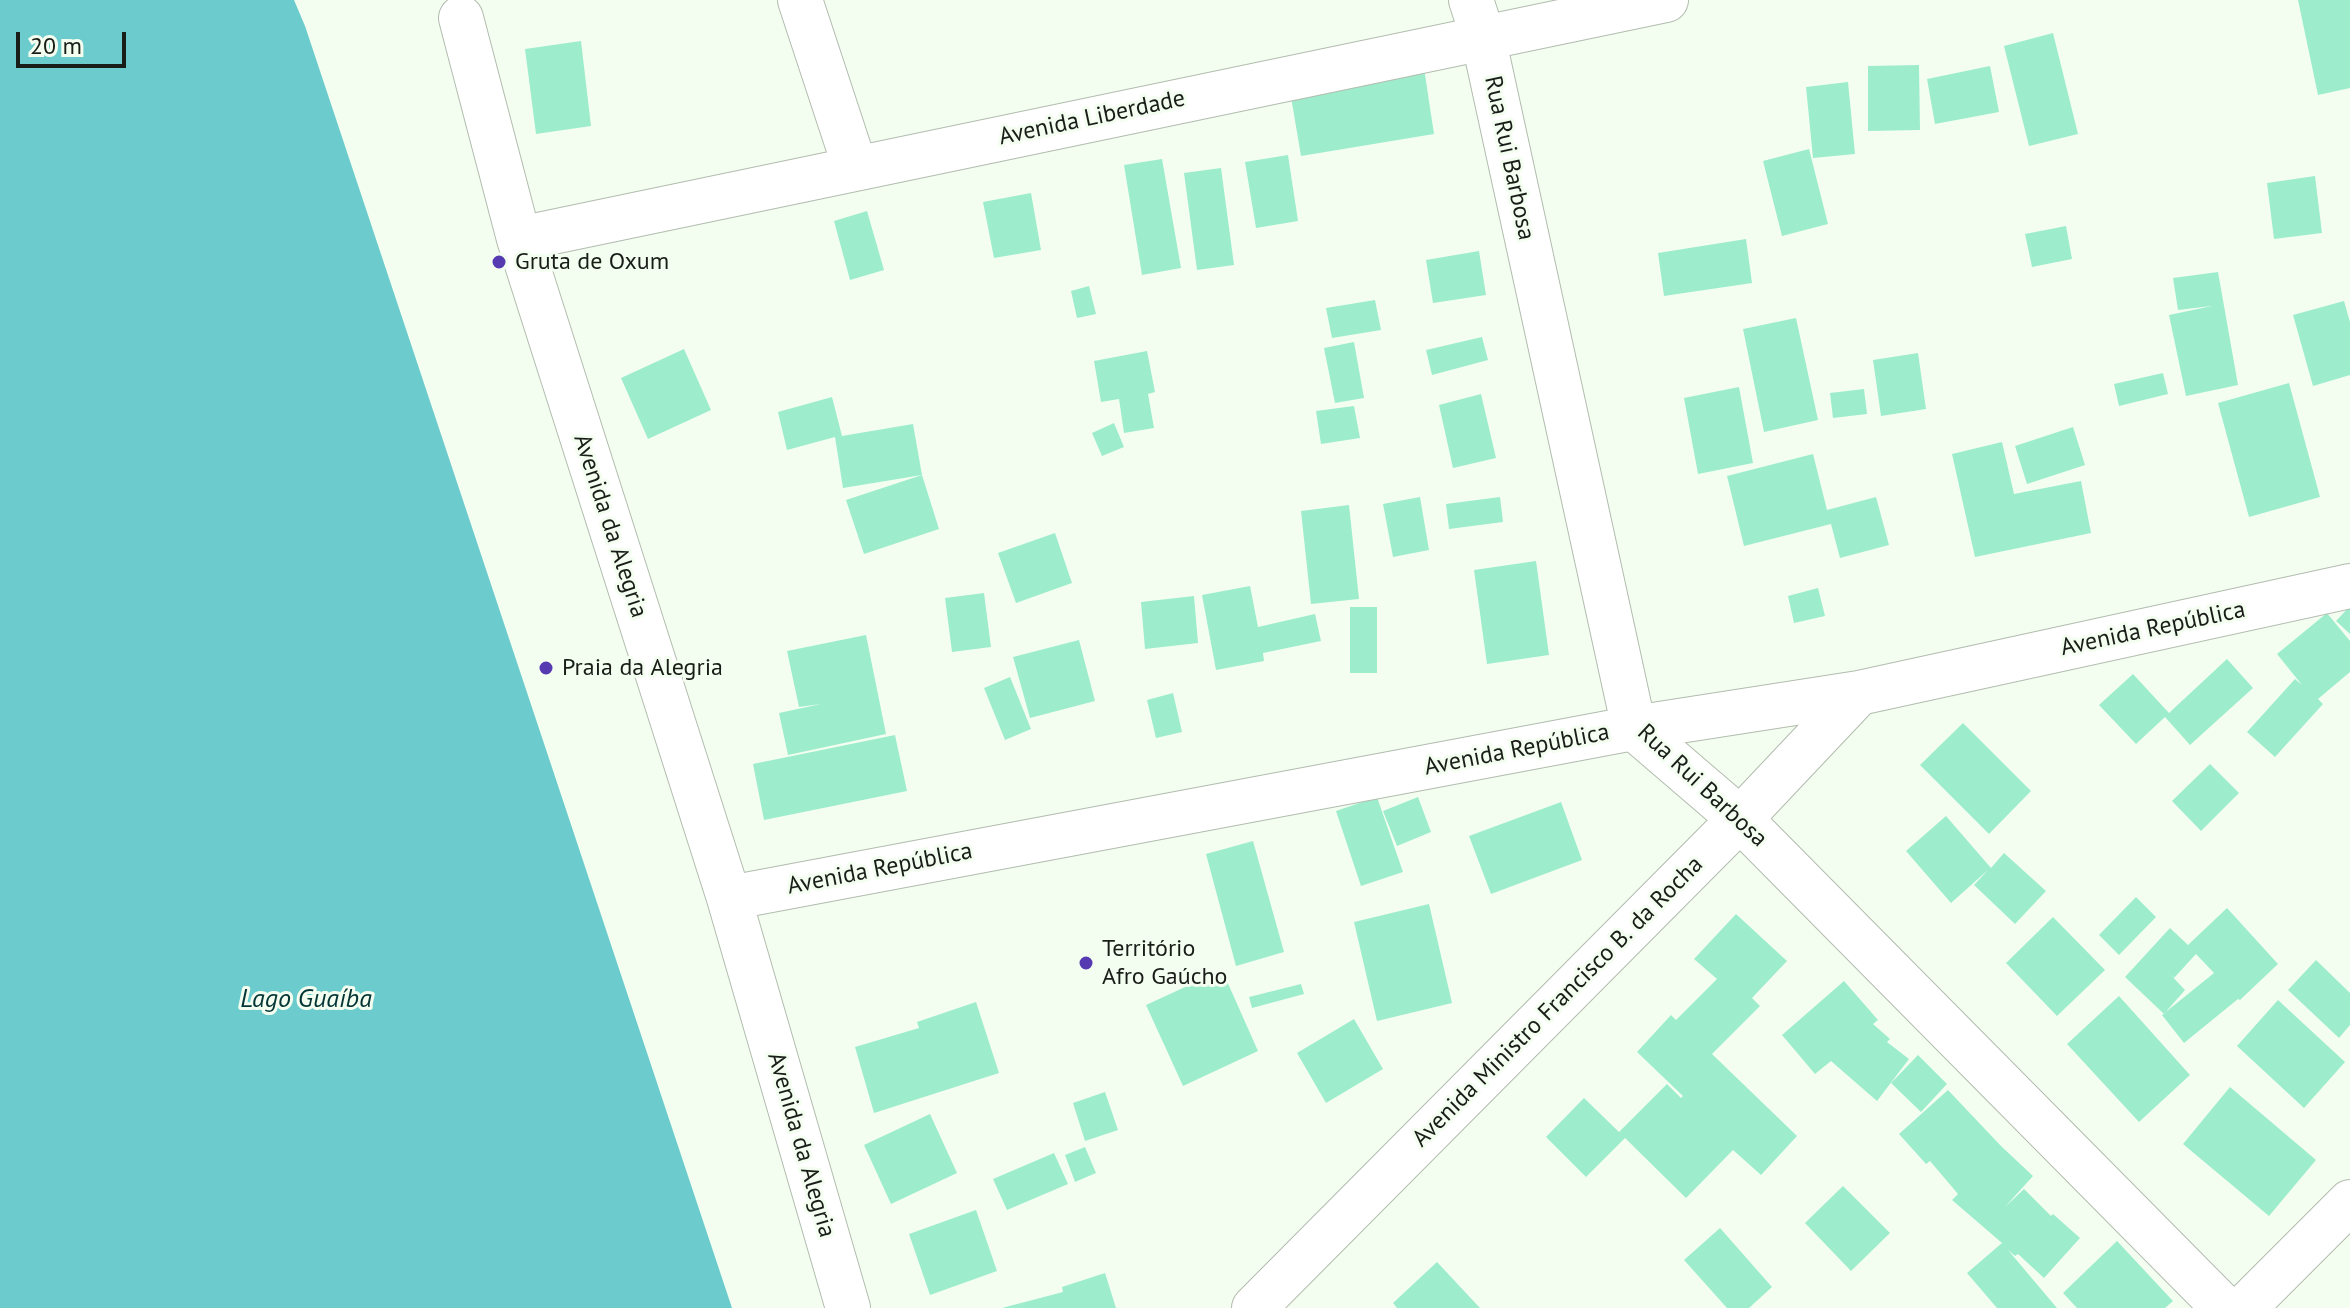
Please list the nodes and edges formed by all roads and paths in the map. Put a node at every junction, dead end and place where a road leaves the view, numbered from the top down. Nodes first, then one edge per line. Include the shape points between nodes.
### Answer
1 (800, 0) edge
2 (1666, 0) edge
3 (461, 18) dead end
4 (1477, 18) edge
5 (855, 167) junction
6 (519, 239) junction
7 (2350, 586) edge
8 (1859, 693) junction
9 (1634, 728) junction
10 (1740, 819) junction
11 (729, 898) junction
12 (2350, 1202) edge
13 (848, 1308) edge
14 (1254, 1308) edge
15 (2224, 1308) edge
16 (2244, 1308) edge

1 - 5 street
2 - 4 street, Avenida Liberdade
3 - 6 street, Avenida da Alegria
4 - 5 street, Avenida Liberdade
4 - 9 street, Rua Rui Barbosa
5 - 6 street, Avenida Liberdade
6 - 11 street, Avenida da Alegria
7 - 8 street, Avenida República
8 - 9 street, Avenida República
8 - 10 street, Avenida Ministro Francisco B. da Rocha
9 - 10 street, Rua Rui Barbosa
9 - 11 street, Avenida República
10 - 14 street, Avenida Ministro Francisco B. da Rocha
10 - 15 street, Rua Rui Barbosa
11 - 13 street, Avenida da Alegria
12 - 16 street

